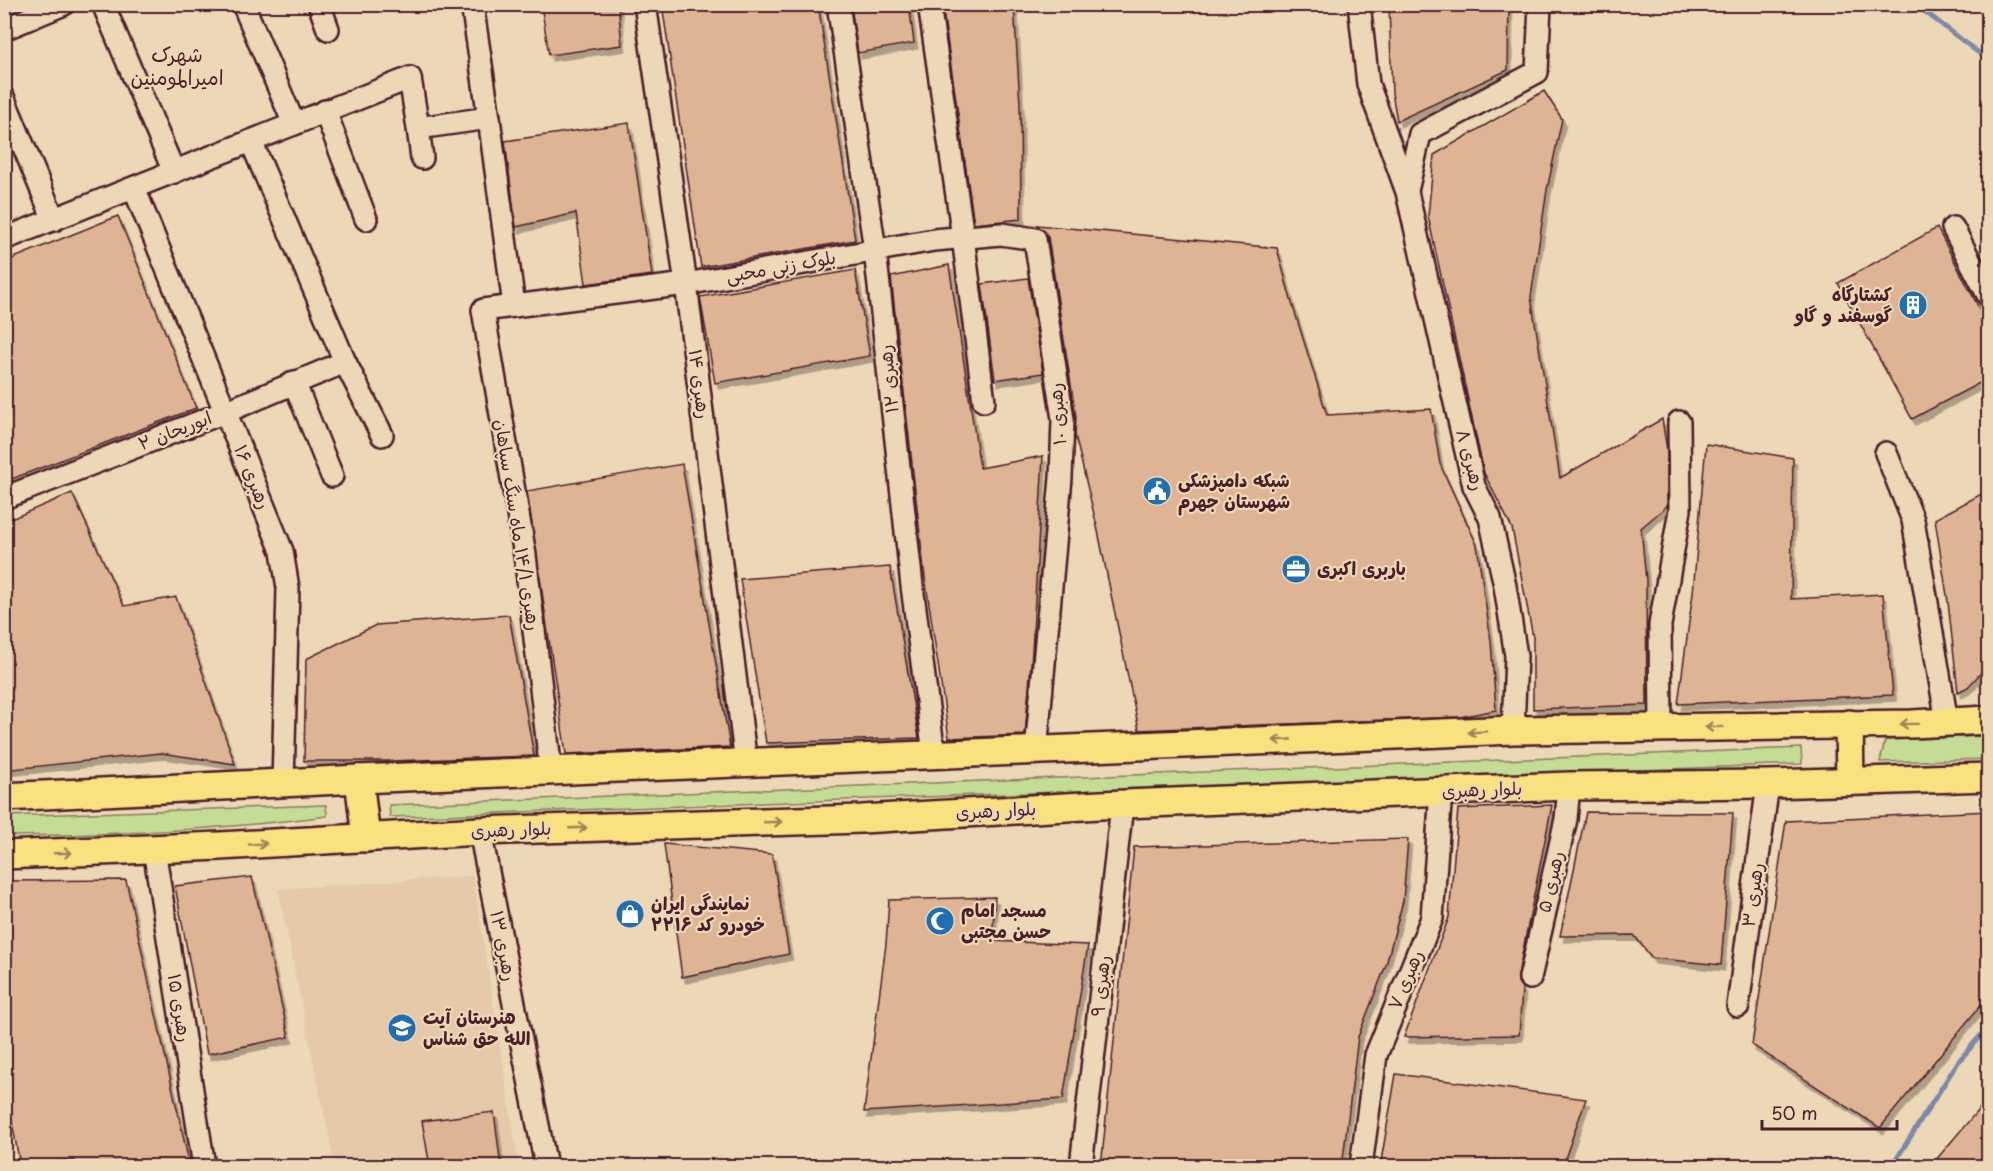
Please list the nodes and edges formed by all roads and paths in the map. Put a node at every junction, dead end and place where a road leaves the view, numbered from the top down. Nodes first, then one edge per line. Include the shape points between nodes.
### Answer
1 (64, 4) edge
2 (103, 4) edge
3 (243, 4) edge
4 (319, 4) edge
5 (472, 4) edge
6 (645, 4) edge
7 (838, 4) edge
8 (929, 4) edge
9 (1359, 4) edge
10 (1540, 4) edge
11 (4, 29) edge
12 (328, 30) dead end
13 (4, 99) edge
14 (325, 111) junction
15 (489, 118) junction
16 (294, 124) junction
17 (418, 128) junction
18 (251, 141) junction
19 (422, 158) dead end
20 (174, 172) junction
21 (134, 188) junction
22 (1407, 192) junction
23 (366, 219) dead end
24 (54, 220) junction
25 (1953, 228) dead end
26 (963, 237) junction
27 (4, 239) edge
28 (875, 250) junction
29 (686, 284) junction
30 (1989, 295) edge
31 (514, 306) junction
32 (345, 362) junction
33 (294, 382) junction
34 (984, 400) dead end
35 (225, 412) junction
36 (1679, 422) dead end
37 (382, 435) dead end
38 (1886, 453) dead end
39 (332, 476) dead end
40 (4, 498) edge
41 (1988, 719) edge
42 (1947, 722) junction
43 (1848, 724) junction
44 (1661, 728) junction
45 (1513, 730) junction
46 (1036, 751) junction
47 (934, 754) junction
48 (746, 764) junction
49 (551, 772) junction
50 (1989, 777) edge
51 (359, 779) junction
52 (1850, 781) junction
53 (283, 784) junction
54 (1768, 784) junction
55 (1569, 786) junction
56 (1442, 792) junction
57 (4, 797) edge
58 (1122, 805) junction
59 (480, 831) junction
60 (366, 838) junction
61 (153, 849) junction
62 (4, 855) edge
63 (1530, 978) dead end
64 (1738, 1006) dead end
65 (204, 1167) edge
66 (546, 1167) edge
67 (1081, 1167) edge
68 (1361, 1167) edge

1 - 11 street
2 - 20 street
3 - 16 street
4 - 12 street
5 - 15 street
6 - 29 street, رهبری ۱۴
7 - 28 street, رهبری ۱۲
8 - 26 street
9 - 22 street, رهبری ۸ via 1368,84
10 - 22 street via 1537,72 1420,134
13 - 24 street
14 - 16 street
14 - 17 street via 410,78
14 - 23 street
15 - 17 street
15 - 31 street
16 - 18 street
17 - 19 street
18 - 20 street
18 - 32 street
20 - 21 street
21 - 24 street
21 - 35 street, رهبری ۱۶
22 - 45 street, رهبری ۸ via 1474,486 1490,518 1505,586 1516,657
24 - 27 street
25 - 30 street
26 - 28 street, رهبری ۱۰
26 - 34 street
26 - 46 street, رهبری ۱۰ via 1001,234 1035,239 1063,419
28 - 29 street, بلوک زنی محبی
28 - 47 street, رهبری ۱۲
29 - 31 street, رهبری ۱۴/۱ ماه سنگ سپاهان
29 - 48 street, رهبری ۱۴
31 - 49 street, رهبری ۱۴/۱ ماه سنگ سپاهان via 483,310 525,555
32 - 33 street, ابوریحان ۲
32 - 37 street
33 - 35 street, ابوریحان ۲
33 - 39 street
35 - 40 street, ابوریحان ۲
35 - 53 street, رهبری ۱۶ via 282,551 288,588
36 - 44 street via 1680,510 1660,625
38 - 42 street via 1913,520
41 - 42 main road
42 -> 43 main road
43 -> 44 main road
43 - 52 main road
44 - 45 main road
45 -> 46 main road
46 - 47 main road
47 - 48 main road
48 - 49 main road
49 - 51 main road
50 - 52 main road, بلوار رهبری
51 - 53 main road
51 - 60 main road
52 - 54 main road, بلوار رهبری
53 - 57 main road
54 - 55 main road, بلوار رهبری
54 - 64 street, رهبری ۳
55 - 56 main road, بلوار رهبری
55 - 63 street, رهبری ۵ via 1566,819
56 - 58 main road, بلوار رهبری
56 - 68 street, رهبری ۷ via 1432,918 1376,1055
59 -> 58 main road, بلوار رهبری via 862,819
58 - 67 street, رهبری ۹
59 - 60 main road, بلوار رهبری
59 - 66 street, رهبری ۱۳
61 -> 60 main road, بلوار رهبری
62 -> 61 main road, بلوار رهبری
61 - 65 street, رهبری ۱۵

